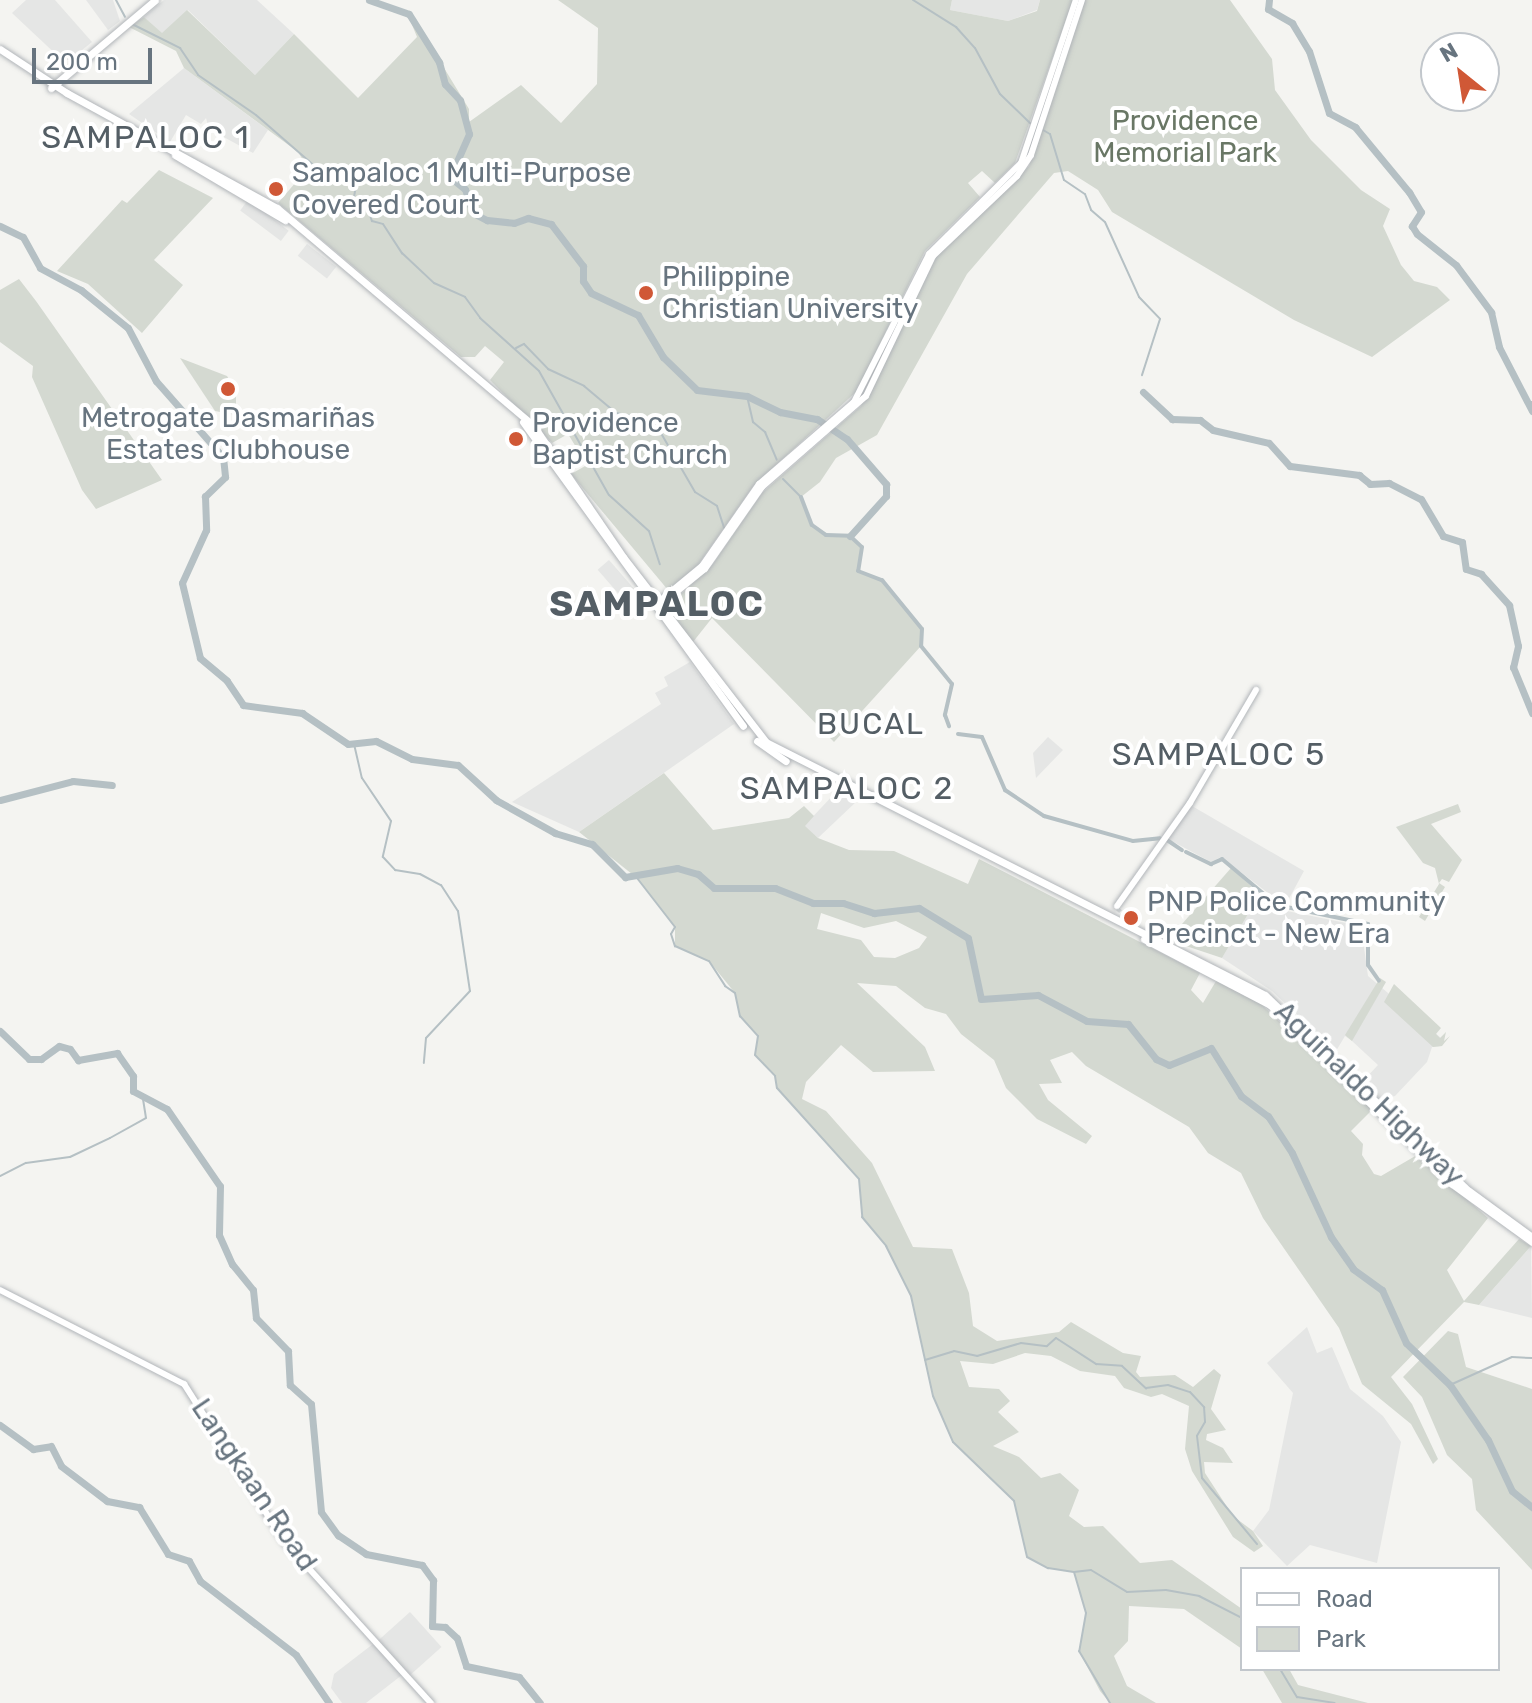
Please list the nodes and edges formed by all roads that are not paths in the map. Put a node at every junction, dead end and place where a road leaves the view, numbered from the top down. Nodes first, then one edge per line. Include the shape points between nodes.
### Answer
1 (148, 0) edge
2 (155, 0) edge
3 (1079, 0) edge
4 (131, 17) junction
5 (0, 52) edge
6 (52, 86) junction
7 (657, 605) junction
8 (1256, 690) dead end
9 (1116, 910) junction
10 (1157, 943) junction
11 (1532, 1240) edge
12 (0, 1290) edge
13 (431, 1703) edge

1 - 4 main road
2 - 4 main road
3 - 7 street via 1035,138 1021,163 929,254 861,393 834,423 759,484 702,566
4 - 6 main road
5 - 6 main road, Aguinaldo Highway
6 - 7 main road, Aguinaldo Highway via 244,189 323,251 532,431
7 - 9 main road, Aguinaldo Highway via 750,727 774,748
7 - 10 main road, Aguinaldo Highway via 748,732 774,755
8 - 9 street via 1190,803
9 - 10 main road, Aguinaldo Highway
10 - 11 main road, Aguinaldo Highway via 1261,999 1303,1033 1452,1184
12 - 13 street, Langkaan Road via 184,1384 284,1541

